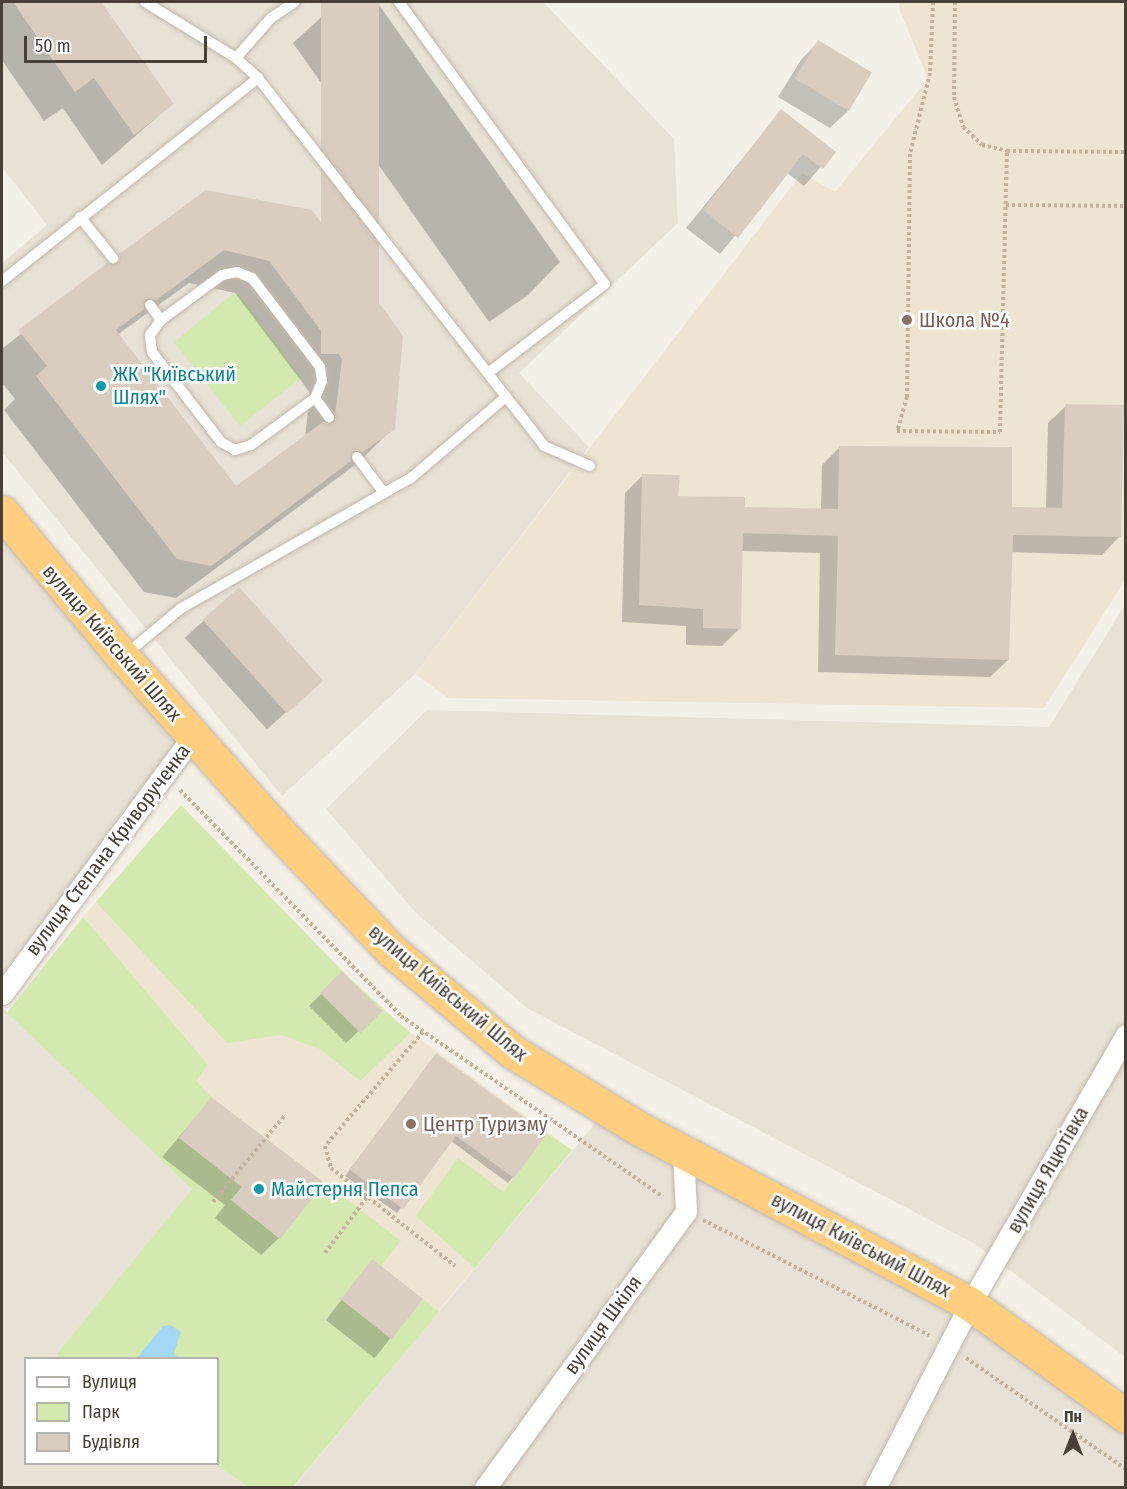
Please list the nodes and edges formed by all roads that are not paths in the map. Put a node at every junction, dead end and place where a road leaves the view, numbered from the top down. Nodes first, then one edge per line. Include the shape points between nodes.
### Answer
1 (145, 2) edge
2 (296, 2) edge
3 (399, 2) edge
4 (236, 58) junction
5 (258, 78) junction
6 (80, 217) junction
7 (113, 258) dead end
8 (2, 280) edge
9 (150, 305) dead end
10 (161, 320) junction
11 (488, 373) junction
12 (506, 397) junction
13 (315, 398) junction
14 (329, 417) dead end
15 (357, 457) dead end
16 (590, 466) dead end
17 (384, 493) junction
18 (2, 512) edge
19 (123, 657) junction
20 (193, 736) junction
21 (2, 994) edge
22 (1125, 1035) edge
23 (683, 1152) junction
24 (970, 1304) junction
25 (1125, 1416) edge
26 (485, 1488) edge
27 (875, 1488) edge

1 - 4 lane
2 - 4 lane via 271,18
3 - 11 lane via 605,284
4 - 5 lane
5 - 6 lane
5 - 11 lane
6 - 7 lane
6 - 8 lane
9 - 10 lane
10 - 13 lane via 222,275 237,272 252,278 320,368 322,381
10 - 13 lane via 150,335 153,352 221,442 235,450 251,445
11 - 12 lane
12 - 16 lane via 544,446
12 - 17 lane via 411,478
13 - 14 lane
15 - 17 lane
17 - 19 lane via 180,609
18 - 19 highway, вулиця Київський Шлях
19 - 20 highway, вулиця Київський Шлях
20 - 21 street, вулиця Степана Криворученка
20 - 23 highway, вулиця Київський Шлях via 392,951 513,1052
22 - 24 street, вулиця Яцютівка
23 - 24 highway, вулиця Київський Шлях
23 - 26 street, вулиця Шкіля via 686,1211
24 - 25 highway, вулиця Київський Шлях
24 - 27 street, вулиця Яцютівка

